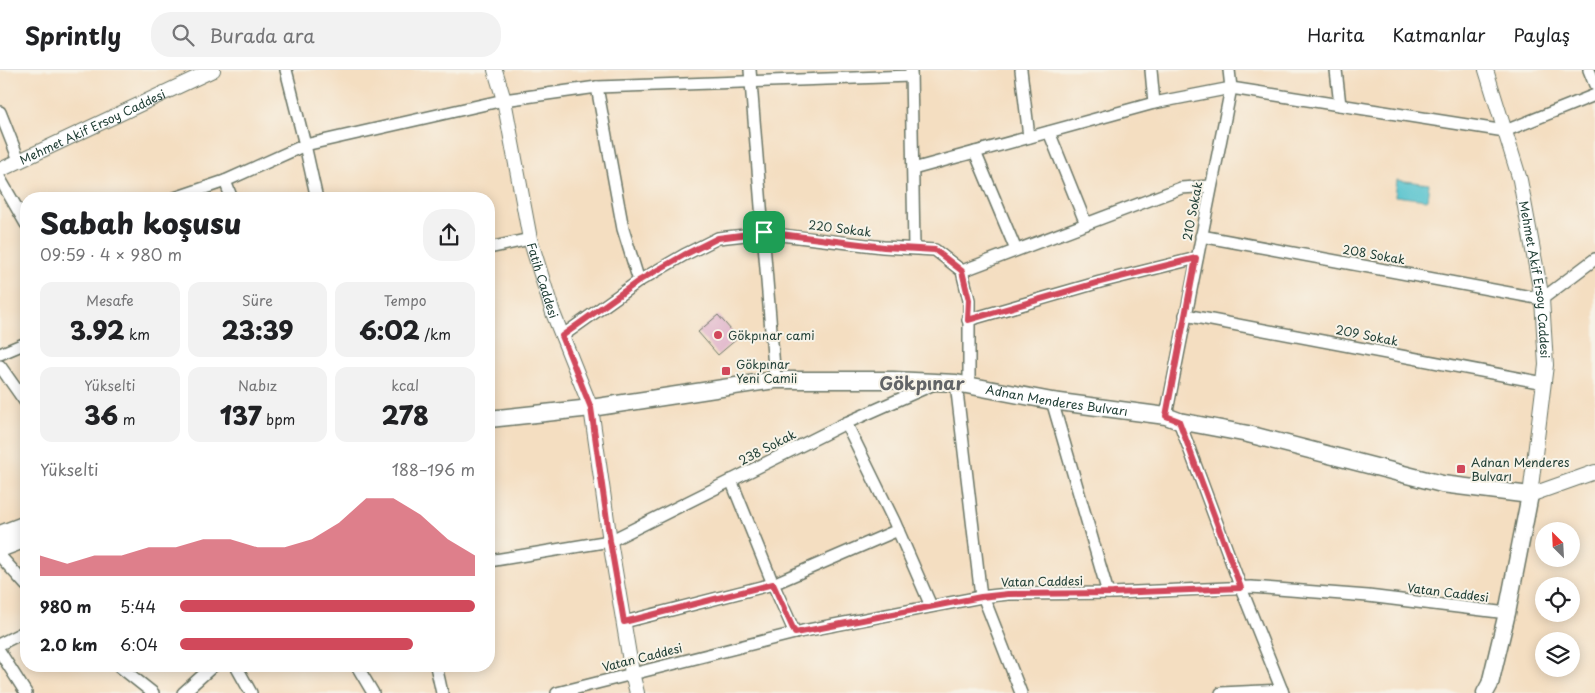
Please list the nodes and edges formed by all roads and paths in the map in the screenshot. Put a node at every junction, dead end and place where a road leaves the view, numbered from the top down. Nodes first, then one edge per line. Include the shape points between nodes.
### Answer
1 (213, 70) edge
2 (286, 70) edge
3 (495, 70) edge
4 (1021, 70) edge
5 (1151, 70) edge
6 (1229, 70) edge
7 (1336, 70) edge
8 (1486, 70) edge
9 (1589, 70) edge
10 (911, 73) edge
11 (751, 75) edge
12 (1595, 85) edge
13 (598, 86) junction
14 (1231, 88) junction
15 (1595, 95) edge
16 (504, 100) junction
17 (1154, 103) junction
18 (1340, 105) junction
19 (0, 112) edge
20 (1505, 131) junction
21 (1049, 132) junction
22 (1029, 137) junction
23 (305, 144) junction
24 (975, 152) junction
25 (19, 160) junction
26 (913, 169) junction
27 (0, 170) edge
28 (0, 179) edge
29 (225, 181) junction
30 (1211, 186) junction
31 (193, 192) edge
32 (229, 192) edge
33 (315, 192) edge
34 (20, 214) edge
35 (1086, 224) junction
36 (764, 232) junction
37 (1201, 236) junction
38 (530, 239) junction
39 (495, 247) edge
40 (914, 248) junction
41 (1016, 250) junction
42 (1196, 258) junction
43 (1595, 259) edge
44 (962, 271) junction
45 (640, 280) junction
46 (1542, 299) junction
47 (1185, 315) junction
48 (968, 320) junction
49 (562, 336) junction
50 (20, 346) edge
51 (0, 354) edge
52 (0, 366) edge
53 (775, 380) junction
54 (937, 382) junction
55 (1544, 383) junction
56 (963, 384) junction
57 (20, 394) edge
58 (1052, 401) junction
59 (591, 408) junction
60 (495, 418) edge
61 (1172, 418) junction
62 (846, 423) junction
63 (1595, 472) edge
64 (731, 480) junction
65 (1530, 495) junction
66 (20, 526) edge
67 (898, 530) junction
68 (0, 534) edge
69 (20, 541) edge
70 (610, 541) junction
71 (0, 549) edge
72 (0, 556) edge
73 (495, 560) edge
74 (20, 578) edge
75 (773, 584) junction
76 (1241, 588) junction
77 (1108, 593) junction
78 (982, 597) junction
79 (931, 606) junction
80 (1507, 613) junction
81 (624, 622) junction
82 (795, 633) junction
83 (20, 634) edge
84 (0, 644) edge
85 (0, 652) edge
86 (127, 672) edge
87 (206, 672) edge
88 (239, 672) edge
89 (361, 672) edge
90 (437, 672) edge
91 (632, 673) junction
92 (1283, 692) edge
93 (26, 693) edge
94 (153, 693) edge
95 (183, 693) edge
96 (251, 693) edge
97 (373, 693) edge
98 (442, 693) edge
99 (557, 693) edge
100 (637, 693) edge
101 (1021, 693) edge
102 (1222, 693) edge
103 (1485, 693) edge

1 - 25 street, Mehmet Akif Ersoy Caddesi
2 - 23 street
3 - 16 street, Fatih Caddesi
4 - 22 street
5 - 17 street
6 - 14 street, 210 Sokak
7 - 18 street
8 - 20 street, Mehmet Akif Ersoy Caddesi
9 - 12 street
10 - 11 street
10 - 26 street
11 - 13 street
11 - 36 street
13 - 16 street
13 - 45 street via 623,229
14 - 17 street
14 - 18 street
14 - 30 street, 210 Sokak
15 - 20 street
16 - 23 street
16 - 38 street, Fatih Caddesi
17 - 21 street
18 - 20 street
19 - 25 street
20 - 46 street, Mehmet Akif Ersoy Caddesi via 1520,180
21 - 22 street
21 - 35 street
22 - 24 street
23 - 29 street
23 - 33 street
24 - 26 street
24 - 41 street
25 - 27 street, Mehmet Akif Ersoy Caddesi
26 - 40 street
28 - 34 street
29 - 31 street
29 - 32 street
30 - 35 street via 1181,188
30 - 37 street, 210 Sokak
35 - 41 street
36 - 40 street, 220 Sokak
36 - 45 street, 220 Sokak via 718,238
36 - 53 street
37 - 42 street, 210 Sokak
37 - 46 street, 208 Sokak
38 - 39 street
38 - 49 street, Fatih Caddesi
40 - 44 street, 220 Sokak via 935,250
41 - 44 street
42 - 47 street, 210 Sokak
42 - 48 street
43 - 46 street
44 - 48 street via 969,300
45 - 49 street, 220 Sokak
46 - 55 street, Mehmet Akif Ersoy Caddesi
47 - 55 street, 209 Sokak
47 - 61 street, 210 Sokak
48 - 56 street
49 - 59 street, Fatih Caddesi
50 - 51 street
52 - 57 street
53 - 54 main road, Adnan Menderes Bulvarı
53 - 59 main road, Adnan Menderes Bulvarı
54 - 56 main road, Adnan Menderes Bulvarı
54 - 62 street, 238 Sokak
55 - 65 street, Mehmet Akif Ersoy Caddesi
56 - 58 main road, Adnan Menderes Bulvarı
56 - 78 street
58 - 61 main road, Adnan Menderes Bulvarı
58 - 77 street
59 - 60 main road, Adnan Menderes Bulvarı
59 - 70 street, Fatih Caddesi
61 - 65 main road, Adnan Menderes Bulvarı via 1248,434 1442,484
61 - 76 street
62 - 64 street, 238 Sokak
62 - 67 street
63 - 65 street
64 - 70 street, 238 Sokak
64 - 75 street
65 - 80 main road
66 - 68 main road
67 - 75 street
67 - 79 street
69 - 71 main road
70 - 73 street, 238 Sokak
70 - 81 street, Fatih Caddesi
72 - 74 street
75 - 81 street
75 - 82 street
76 - 77 street, Vatan Caddesi
76 - 80 street, Vatan Caddesi via 1368,596
76 - 92 street
77 - 78 street, Vatan Caddesi
78 - 79 street, Vatan Caddesi
78 - 101 street
79 - 82 street, Vatan Caddesi
80 - 103 main road
81 - 91 street, Fatih Caddesi
82 - 91 street, Vatan Caddesi
83 - 84 street
85 - 93 street
86 - 94 street
87 - 95 street
88 - 96 street
89 - 97 street
90 - 98 street
91 - 99 street, Vatan Caddesi
91 - 100 street, Fatih Caddesi
92 - 102 street

